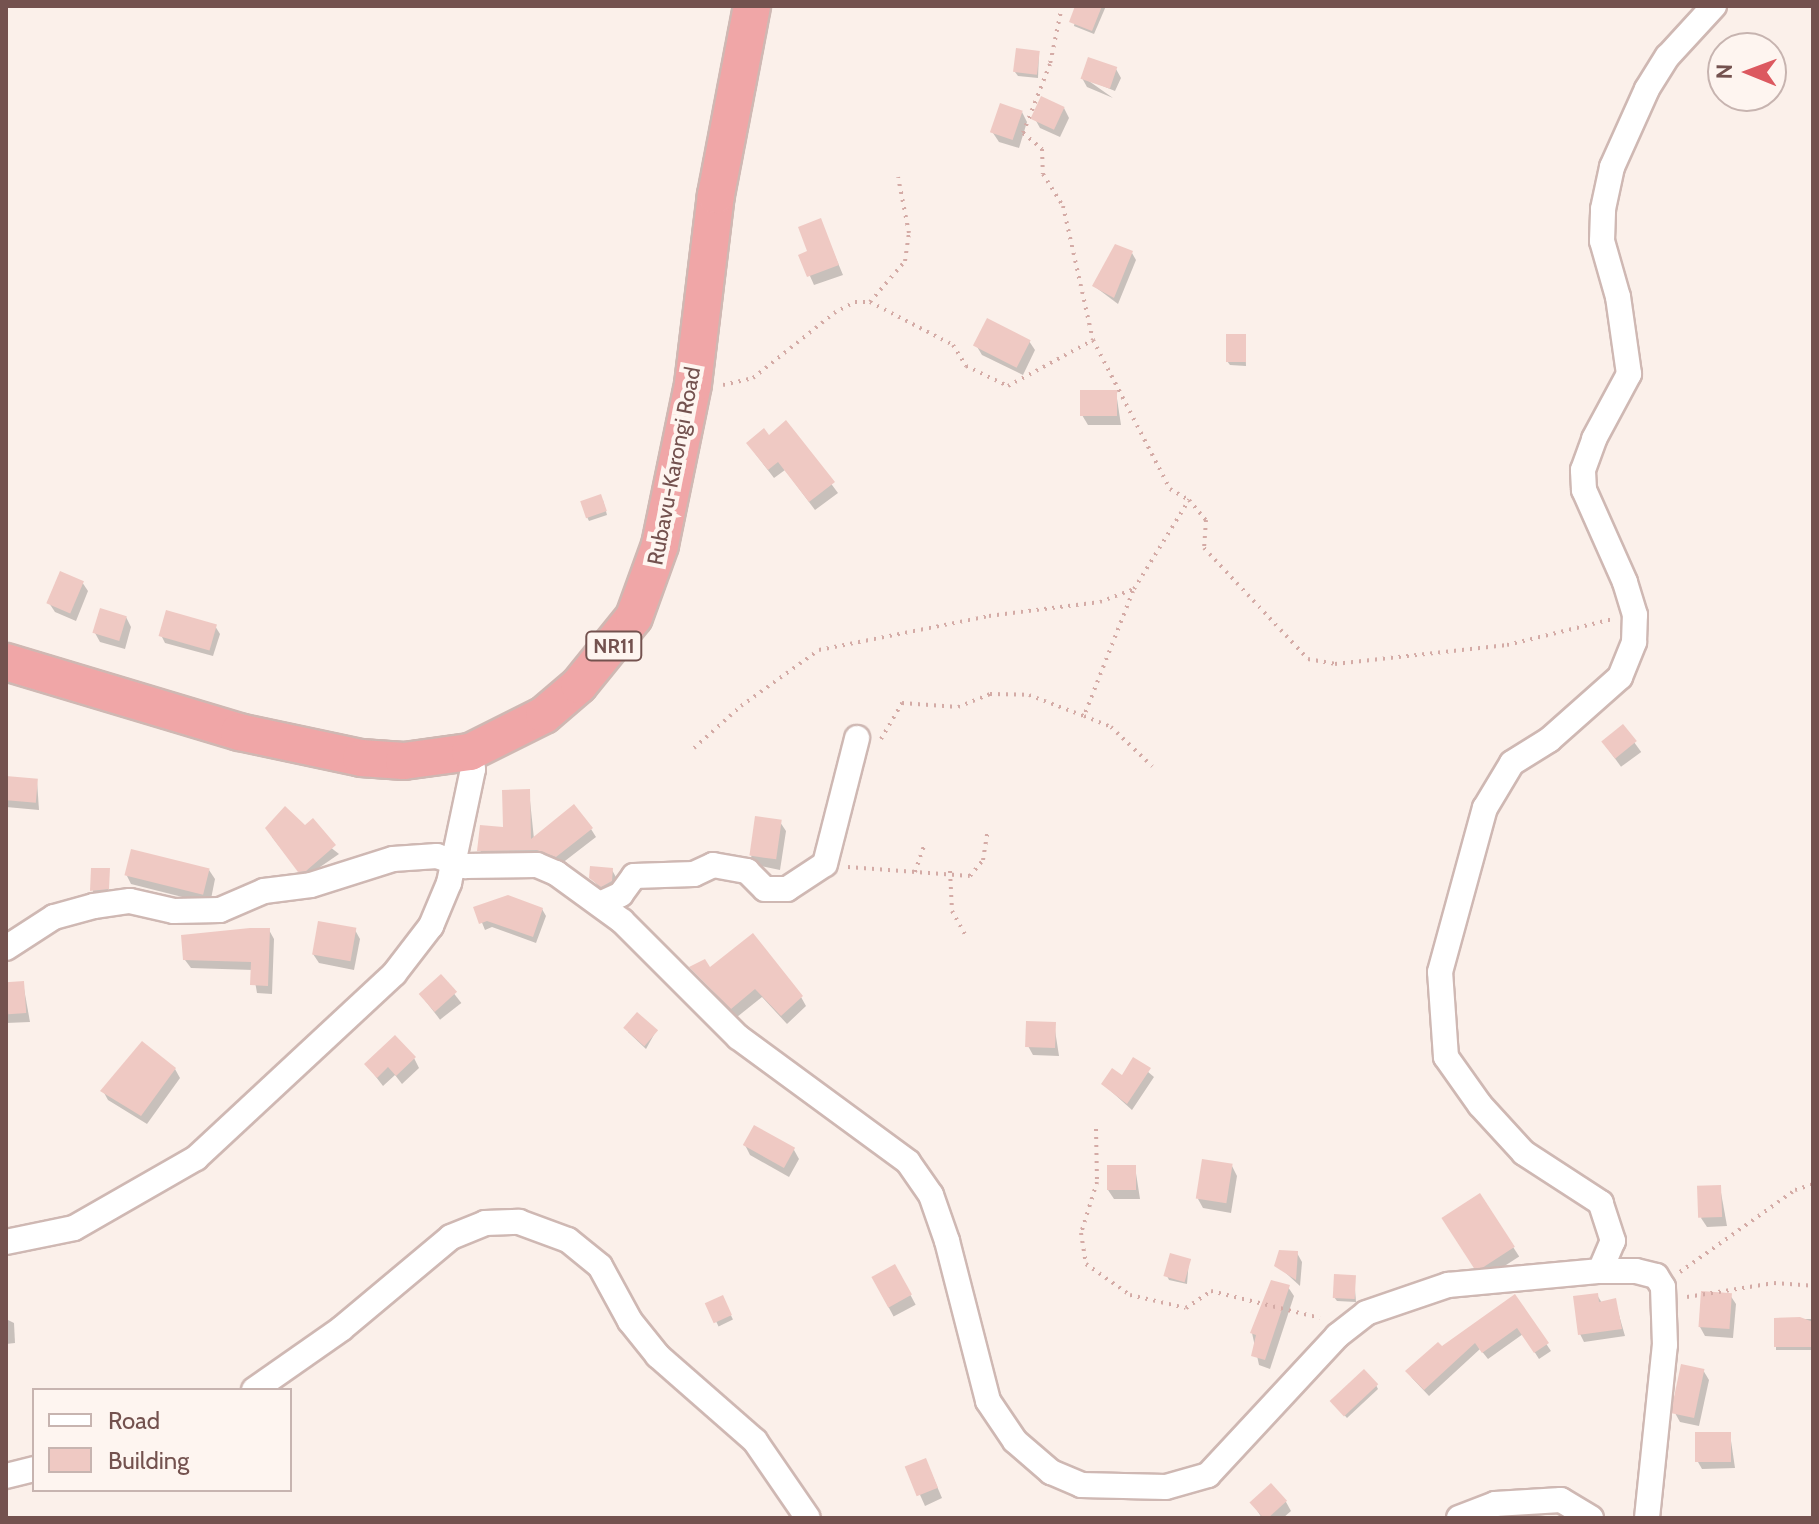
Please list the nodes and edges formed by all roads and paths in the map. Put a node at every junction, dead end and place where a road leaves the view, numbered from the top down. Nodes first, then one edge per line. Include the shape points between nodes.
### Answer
1 (752, 6) edge
2 (1062, 6) edge
3 (1714, 6) edge
4 (898, 177) dead end
5 (870, 302) junction
6 (1093, 340) junction
7 (693, 384) junction
8 (1189, 500) junction
9 (1134, 589) junction
10 (1635, 615) junction
11 (6, 662) edge
12 (1084, 716) junction
13 (857, 738) joint
14 (694, 748) dead end
15 (470, 752) junction
16 (1152, 766) dead end
17 (988, 829) dead end
18 (925, 843) dead end
19 (453, 862) junction
20 (825, 864) junction
21 (950, 871) junction
22 (915, 872) junction
23 (600, 904) junction
24 (966, 936) dead end
25 (6, 948) edge
26 (1096, 1129) dead end
27 (1813, 1184) edge
28 (6, 1242) edge
29 (1600, 1271) junction
30 (1813, 1286) edge
31 (1665, 1296) junction
32 (1366, 1313) junction
33 (257, 1388) edge
34 (32, 1470) edge
35 (6, 1476) edge
36 (808, 1518) edge
37 (1459, 1518) edge
38 (1591, 1518) edge
39 (1647, 1518) edge

1 - 7 highway, Rubavu-Karongi Road / NR11 via 716,195
2 - 6 path via 1050,64 1023,133 1042,149 1043,174 1063,206
3 - 10 street via 1668,56 1647,89 1612,167 1603,209 1602,241 1618,297 1629,374 1594,439 1583,470 1584,490
4 - 5 path via 909,233 905,261
5 - 6 path via 953,345 966,366 1008,386
5 - 7 path via 855,302 834,313 753,378 725,385
6 - 8 path via 1165,482
7 - 15 highway, Rubavu-Karongi Road / NR11 via 660,545 634,617 579,685 544,715
8 - 9 path
8 - 10 path via 1206,520 1204,548 1308,659 1335,664 1507,645
9 - 12 path
9 - 14 path via 1100,602 989,616 819,650 741,706
10 - 29 street via 1634,642 1620,677 1549,740 1512,763 1485,808 1440,972 1446,1057 1524,1153 1601,1203 1613,1241
11 - 15 highway, Rubavu-Karongi Road / NR11 via 316,750 404,761
12 - 13 path via 1029,695 990,694 958,707 902,703 876,746
12 - 16 path via 1111,727
13 - 20 street
15 - 19 street via 473,769
17 - 21 path via 983,860 970,876
18 - 22 path
19 - 23 street via 537,865 574,883
19 - 25 street via 437,856 393,859 311,885 264,891 220,910 174,911 130,901 94,906 54,917
19 - 28 street via 431,926 394,974 196,1158 74,1228
20 - 22 path
20 - 23 street via 787,889 765,889 747,871 730,865 694,874 634,876 621,894
21 - 22 path
21 - 24 path via 952,911
23 - 32 street via 738,1037 908,1162 931,1195 947,1241 988,1401 1015,1441 1051,1472 1081,1485 1123,1489 1166,1487 1208,1475 1337,1336
26 - 32 path via 1097,1182 1081,1233 1086,1264 1130,1295 1186,1308 1211,1291 1319,1318
27 - 31 path via 1795,1190 1704,1250
29 - 31 street via 1656,1276
29 - 32 street via 1448,1285
30 - 31 path via 1774,1283
31 - 39 street
33 - 36 street via 341,1329 451,1237 485,1223 519,1222 568,1240 600,1266 630,1321 658,1356 755,1441
34 - 35 street
37 - 38 street via 1495,1504 1561,1500

